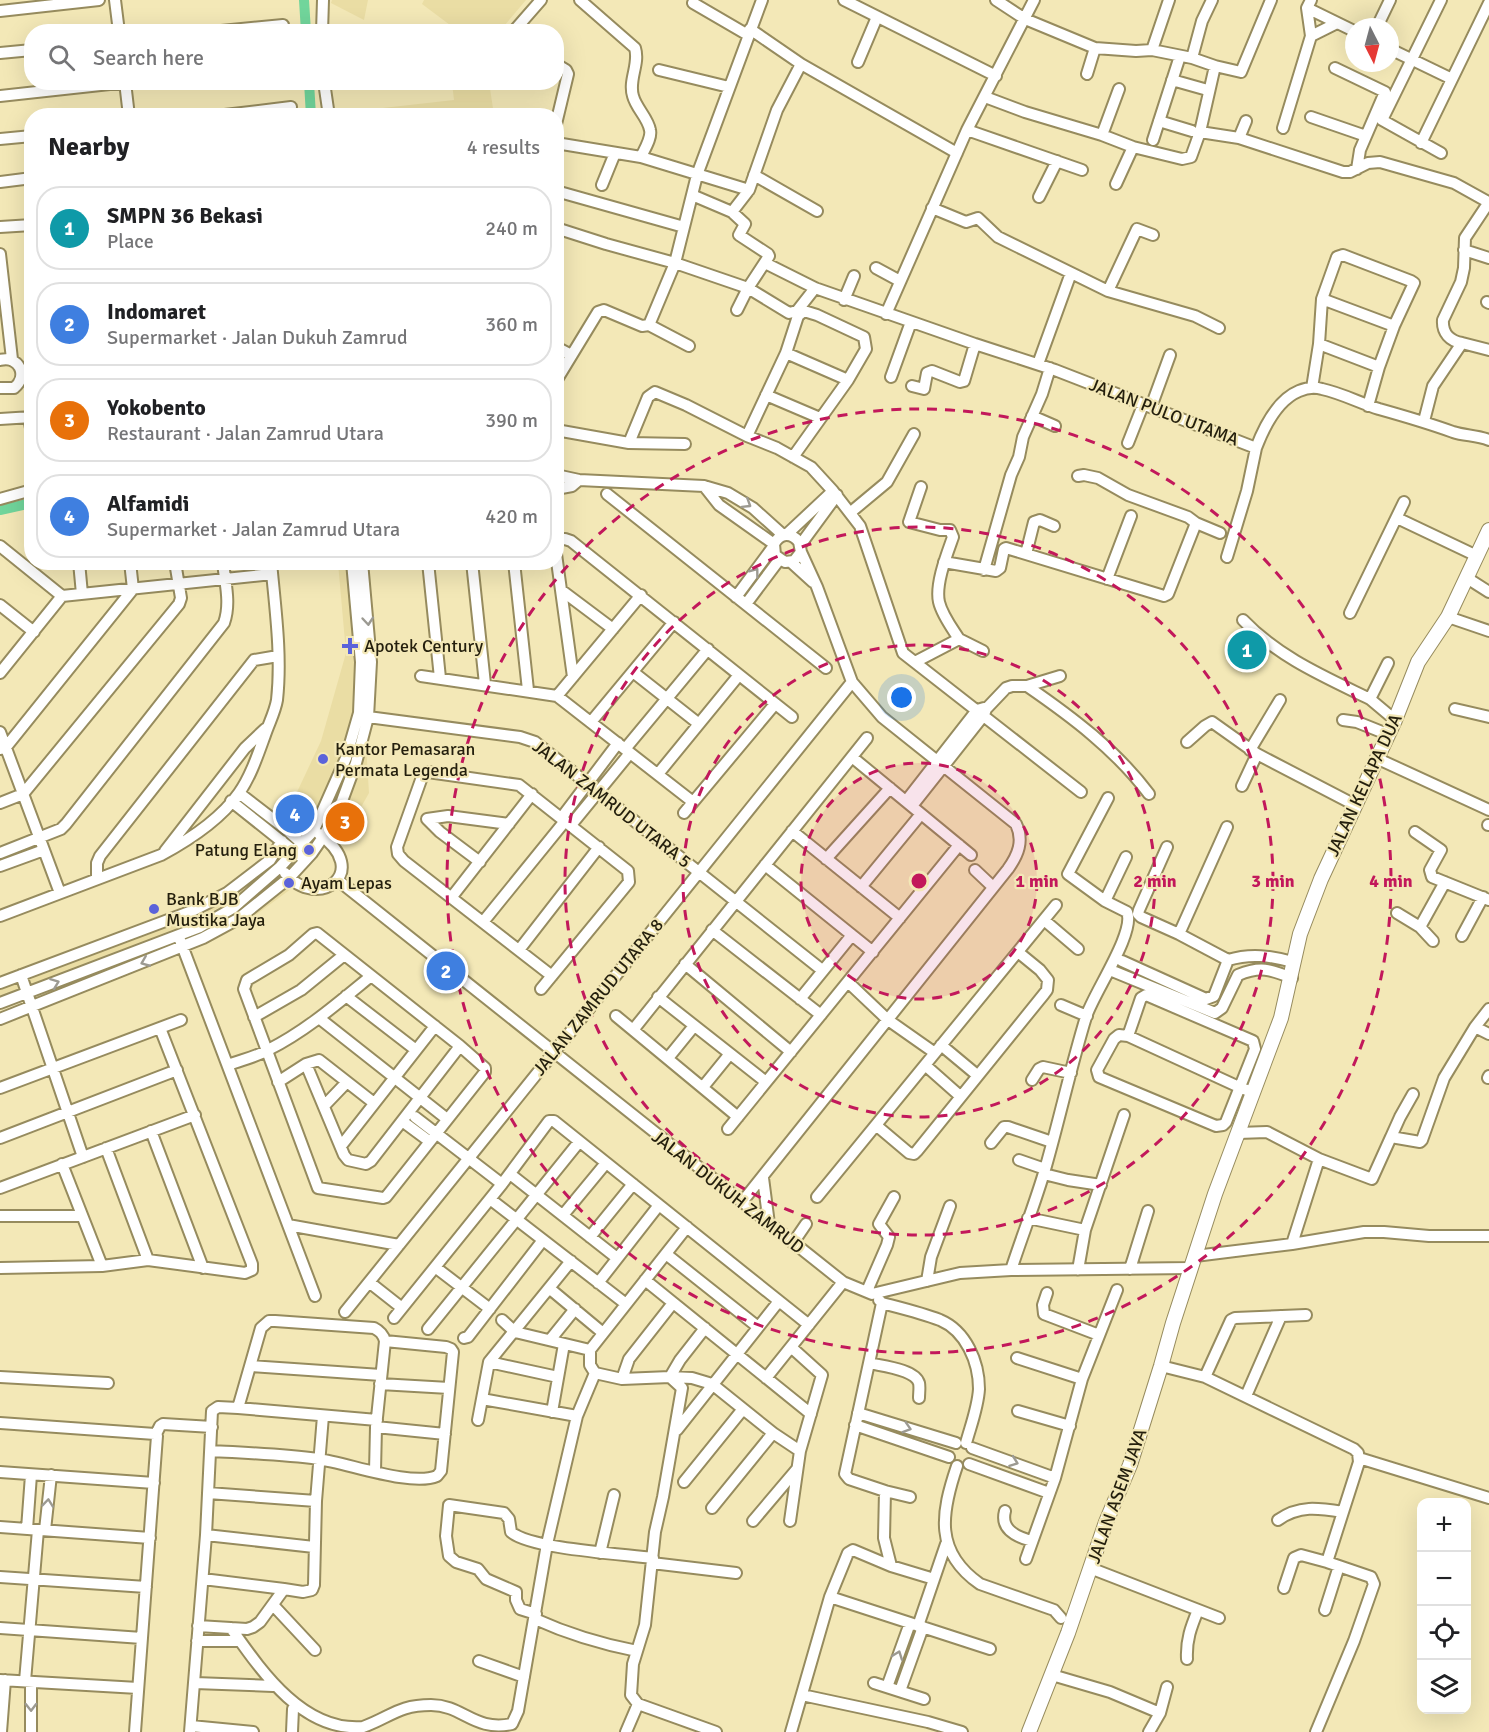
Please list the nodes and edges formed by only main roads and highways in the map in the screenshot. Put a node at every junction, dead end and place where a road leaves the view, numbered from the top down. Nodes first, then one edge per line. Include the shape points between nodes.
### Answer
1 (1489, 531) edge
2 (1193, 1262) joint
3 (1029, 1732) edge

1 - 2 main road, JALAN KELAPA DUA via 1448,617 1418,662 1321,879 1300,934 1281,1018 1246,1090 1238,1133
2 - 3 main road, JALAN ASEM JAYA via 1130,1465

